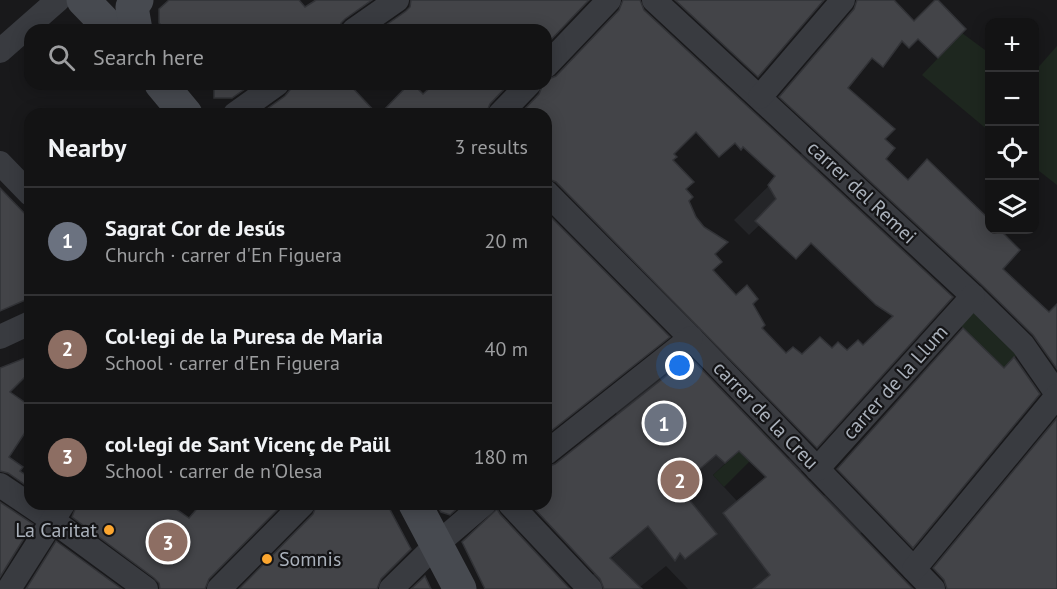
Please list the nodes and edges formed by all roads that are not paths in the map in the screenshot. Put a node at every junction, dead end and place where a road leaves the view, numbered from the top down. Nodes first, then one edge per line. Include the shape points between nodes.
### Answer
1 (58, 0) edge
2 (82, 0) edge
3 (137, 0) edge
4 (397, 0) edge
5 (609, 0) edge
6 (654, 0) edge
7 (843, 0) edge
8 (31, 24) edge
9 (106, 24) edge
10 (135, 24) edge
11 (363, 24) edge
12 (24, 30) edge
13 (0, 51) edge
14 (552, 60) edge
15 (166, 90) edge
16 (268, 90) edge
17 (523, 90) edge
18 (760, 97) junction
19 (181, 108) edge
20 (243, 108) edge
21 (506, 108) edge
22 (0, 163) edge
23 (24, 188) edge
24 (552, 198) edge
25 (973, 296) junction
26 (24, 326) edge
27 (0, 337) edge
28 (691, 338) junction
29 (1057, 395) edge
30 (552, 448) edge
31 (817, 469) junction
32 (0, 485) edge
33 (24, 496) edge
34 (297, 510) edge
35 (418, 510) edge
36 (477, 510) edge
37 (516, 510) edge
38 (57, 512) edge
39 (436, 545) junction
40 (914, 569) junction
41 (9, 589) edge
42 (146, 589) edge
43 (219, 589) edge
44 (391, 589) edge
45 (460, 589) edge
46 (590, 589) edge
47 (933, 589) edge

1 - 8 street
2 - 9 main road
3 - 10 main road via 132,7
4 - 11 street
5 - 14 street
6 - 18 street, carrer del Remei
7 - 18 street
12 - 13 street
15 - 19 main road
16 - 20 street
17 - 21 street
18 - 25 street, carrer del Remei
22 - 23 street
24 - 28 street, carrer de la Creu
25 - 29 street, carrer del Remei via 1023,345
25 - 31 street, carrer de la Llum
26 - 27 street
28 - 30 street
28 - 31 street, carrer de la Creu
29 - 40 street
31 - 40 street, carrer de la Creu
32 - 33 street
34 - 43 street
35 - 39 main road
36 - 39 street
37 - 46 street
38 - 41 street
38 - 42 street
39 - 44 street
39 - 45 main road
40 - 47 street, carrer de la Creu

